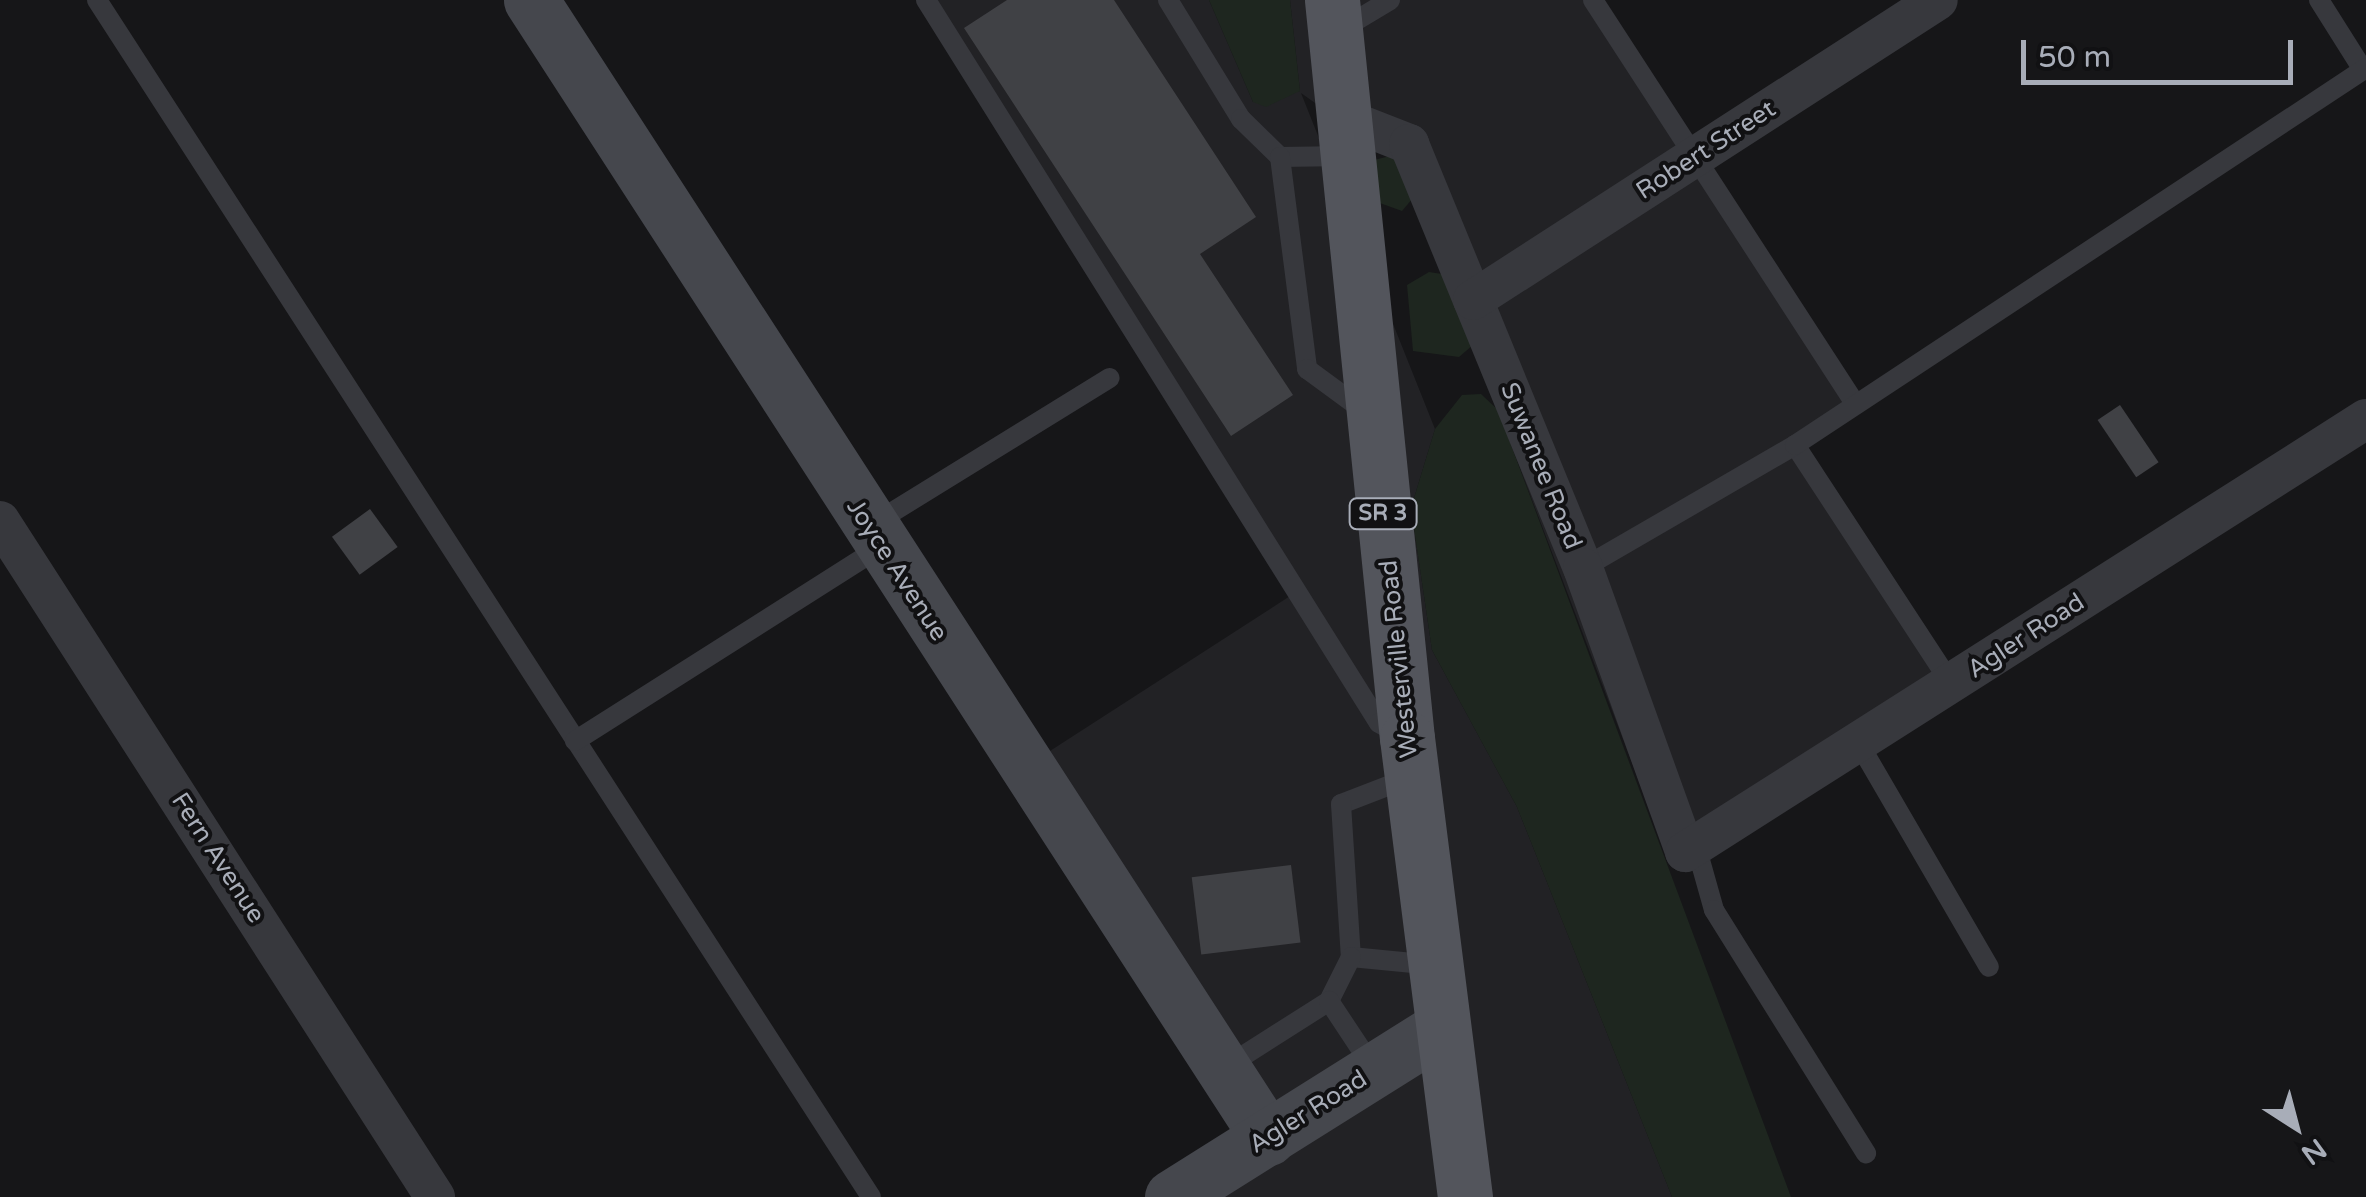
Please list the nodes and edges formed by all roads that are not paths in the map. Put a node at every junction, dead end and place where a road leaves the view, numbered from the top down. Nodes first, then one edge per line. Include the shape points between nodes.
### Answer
1 (97, 0) edge
2 (531, 0) edge
3 (926, 0) edge
4 (1168, 0) edge
5 (1390, 0) edge
6 (1593, 0) edge
7 (1938, 0) edge
8 (2319, 0) edge
9 (1334, 16) edge
10 (2364, 69) edge
11 (1349, 138) junction
12 (1280, 157) junction
13 (1694, 157) junction
14 (1473, 300) junction
15 (1109, 378) dead end
16 (1854, 404) junction
17 (1372, 418) junction
18 (2366, 418) edge
19 (1795, 444) junction
20 (0, 521) edge
21 (875, 537) junction
22 (1583, 568) junction
23 (1951, 683) junction
24 (575, 741) junction
25 (1858, 742) junction
26 (1410, 757) junction
27 (1690, 849) junction
28 (1351, 957) junction
29 (1436, 965) junction
30 (1989, 967) dead end
31 (1328, 1001) junction
32 (1443, 1028) junction
33 (1223, 1069) junction
34 (1374, 1070) junction
35 (1268, 1138) junction
36 (1866, 1153) dead end
37 (435, 1197) edge
38 (871, 1197) edge
39 (1172, 1197) edge
40 (1465, 1197) edge

1 - 24 lane
2 - 21 street, Joyce Avenue
3 - 26 lane via 1379,723
4 - 12 lane via 1241,119
5 - 9 lane
6 - 13 lane
7 - 13 street, Robert Street
8 - 10 lane
9 - 11 main road, Westerville Road / SR 3
10 - 16 lane
11 - 12 lane
11 - 14 street, Suwanee Road via 1408,144
11 - 17 main road, Westerville Road / SR 3
12 - 17 lane via 1307,369
13 - 14 street, Robert Street
13 - 16 lane
14 - 22 street, Suwanee Road
15 - 21 lane
16 - 19 lane
17 - 26 main road, Westerville Road / SR 3
18 - 23 street, Agler Road
19 - 22 lane
19 - 23 lane
20 - 37 street, Fern Avenue
21 - 24 lane
21 - 33 street, Joyce Avenue
22 - 27 street, Suwanee Road
23 - 25 street, Agler Road
24 - 38 lane
25 - 27 street, Agler Road
25 - 30 lane
26 - 28 lane via 1341,804
26 - 29 main road, Westerville Road / SR 3
27 - 36 lane via 1714,910
28 - 29 lane
28 - 31 lane
29 - 32 main road, Westerville Road / SR 3
31 - 33 lane
31 - 34 lane
32 - 34 street, Agler Road
32 - 40 main road, Westerville Road / SR 3
33 - 35 street, Joyce Avenue
34 - 35 street, Agler Road
35 - 39 street, Agler Road

